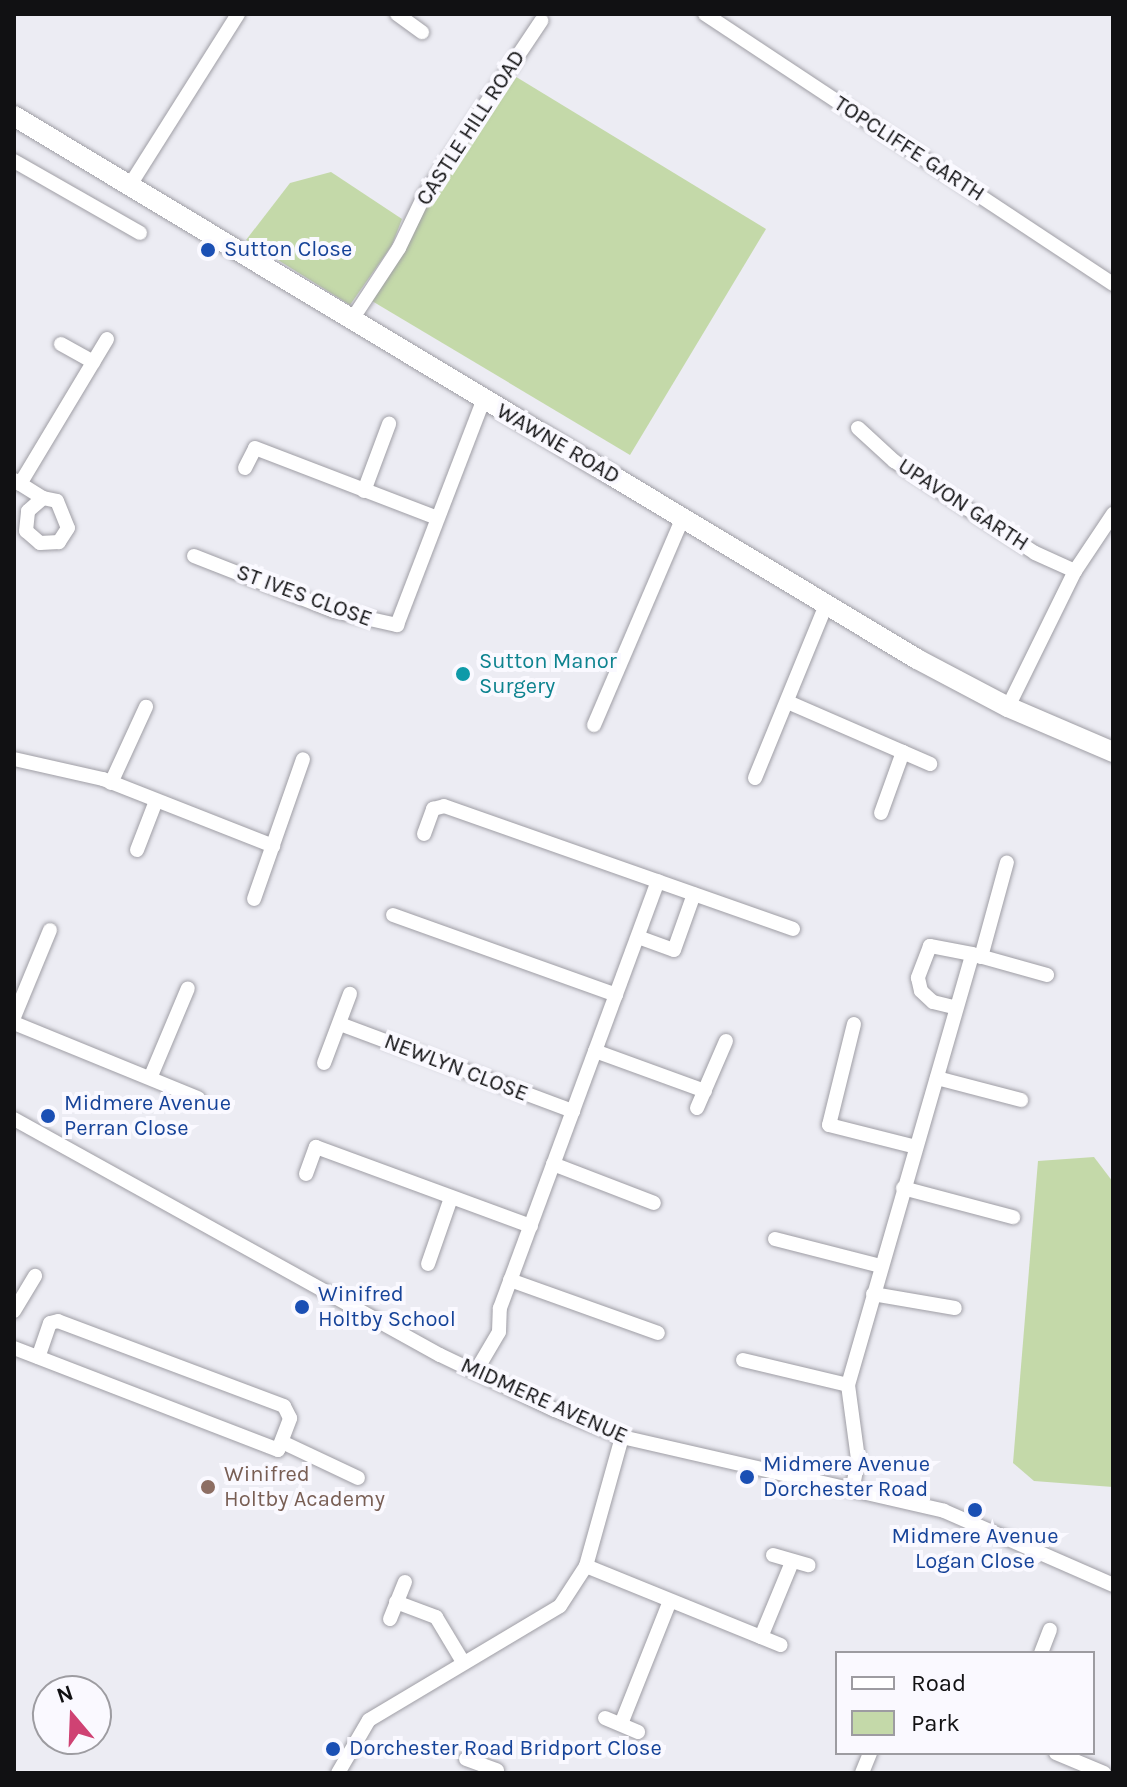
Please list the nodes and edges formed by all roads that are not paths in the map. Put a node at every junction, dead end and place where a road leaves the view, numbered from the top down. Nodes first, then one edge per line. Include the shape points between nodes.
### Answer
1 (238, 14) edge
2 (397, 14) edge
3 (705, 14) edge
4 (541, 21) dead end
5 (422, 32) dead end
6 (14, 116) edge
7 (14, 161) edge
8 (130, 185) junction
9 (140, 233) dead end
10 (1113, 284) edge
11 (353, 318) junction
12 (107, 339) dead end
13 (61, 344) dead end
14 (93, 362) junction
15 (483, 401) junction
16 (389, 424) dead end
17 (858, 428) dead end
18 (245, 468) dead end
19 (17, 482) edge
20 (364, 491) junction
21 (43, 498) dead end
22 (1113, 514) edge
23 (683, 517) junction
24 (437, 518) junction
25 (194, 556) dead end
26 (1075, 571) junction
27 (826, 605) junction
28 (790, 703) junction
29 (146, 707) dead end
30 (1008, 707) junction
31 (594, 725) dead end
32 (903, 752) junction
33 (1113, 752) edge
34 (14, 759) edge
35 (303, 759) dead end
36 (930, 764) dead end
37 (755, 778) dead end
38 (111, 783) junction
39 (156, 801) junction
40 (881, 813) dead end
41 (424, 834) dead end
42 (273, 846) junction
43 (137, 850) dead end
44 (1007, 862) dead end
45 (658, 881) junction
46 (694, 894) junction
47 (254, 899) dead end
48 (393, 915) dead end
49 (793, 929) dead end
50 (50, 930) dead end
51 (638, 937) junction
52 (977, 956) junction
53 (1047, 975) dead end
54 (188, 988) dead end
55 (350, 994) dead end
56 (616, 995) junction
57 (953, 1007) junction
58 (14, 1017) edge
59 (14, 1023) edge
60 (340, 1024) junction
61 (854, 1024) dead end
62 (726, 1041) dead end
63 (595, 1051) junction
64 (324, 1063) dead end
65 (151, 1076) junction
66 (937, 1078) junction
67 (705, 1091) junction
68 (198, 1098) dead end
69 (1021, 1100) dead end
70 (697, 1108) dead end
71 (573, 1111) junction
72 (14, 1119) edge
73 (916, 1147) junction
74 (553, 1164) junction
75 (306, 1174) dead end
76 (903, 1188) junction
77 (451, 1198) junction
78 (654, 1203) dead end
79 (1013, 1217) dead end
80 (531, 1226) junction
81 (775, 1239) dead end
82 (428, 1264) dead end
83 (881, 1266) junction
84 (35, 1276) dead end
85 (510, 1280) junction
86 (873, 1294) junction
87 (955, 1308) dead end
88 (14, 1311) edge
89 (658, 1333) dead end
90 (14, 1348) edge
91 (38, 1357) junction
92 (743, 1360) dead end
93 (476, 1371) junction
94 (848, 1385) junction
95 (622, 1437) junction
96 (282, 1442) junction
97 (358, 1478) dead end
98 (853, 1487) junction
99 (773, 1555) dead end
100 (792, 1562) junction
101 (809, 1565) dead end
102 (586, 1566) junction
103 (405, 1582) dead end
104 (1113, 1585) edge
105 (670, 1601) junction
106 (396, 1602) junction
107 (390, 1619) dead end
108 (1050, 1630) dead end
109 (761, 1637) junction
110 (781, 1645) dead end
111 (1042, 1651) edge
112 (463, 1662) junction
113 (605, 1718) dead end
114 (621, 1724) junction
115 (638, 1732) dead end
116 (1061, 1755) edge
117 (466, 1759) dead end
118 (481, 1769) edge
119 (497, 1770) dead end
120 (338, 1773) edge
121 (1104, 1773) edge

1 - 8 street
2 - 5 street
3 - 10 street, TOPCLIFFE GARTH
4 - 11 street, CASTLE HILL ROAD via 424,196 399,248
6 - 8 street, WAWNE ROAD
7 - 9 street
8 - 11 street, WAWNE ROAD
11 - 15 street, WAWNE ROAD
12 - 14 street
13 - 14 street
14 - 19 street
15 - 23 street, WAWNE ROAD
15 - 24 street, ST IVES CLOSE
16 - 20 street
17 - 26 street, UPAVON GARTH via 894,461 1035,553
18 - 20 street via 255,448
19 - 21 street
20 - 24 street
22 - 26 street
23 - 27 street, WAWNE ROAD
23 - 31 street
24 - 25 street, ST IVES CLOSE via 397,625 334,611
26 - 30 street
27 - 28 street
27 - 30 street, WAWNE ROAD
28 - 32 street
28 - 37 street
29 - 38 street
30 - 33 street, WAWNE ROAD
32 - 36 street
32 - 40 street
34 - 38 street
35 - 42 street
38 - 39 street
39 - 42 street
39 - 43 street
41 - 45 street via 433,809 444,806
42 - 47 street
44 - 52 street
45 - 46 street
45 - 51 street
46 - 49 street
46 - 51 street via 674,950
48 - 56 street
50 - 58 street
51 - 56 street
52 - 53 street
52 - 57 street
52 - 57 street via 930,946 918,978 921,991 933,1002
54 - 65 street
55 - 60 street
56 - 63 street
57 - 66 street
59 - 65 street
60 - 64 street
60 - 71 street, NEWLYN CLOSE
61 - 73 street via 829,1125
62 - 67 street
63 - 67 street
63 - 71 street
65 - 68 street
66 - 69 street
66 - 73 street
67 - 70 street
71 - 74 street
72 - 93 street, MIDMERE AVENUE
73 - 76 street
74 - 78 street
74 - 80 street
75 - 77 street via 316,1147
76 - 79 street
76 - 83 street
77 - 80 street
77 - 82 street
80 - 85 street
81 - 83 street
83 - 86 street
84 - 88 street
85 - 89 street
85 - 93 street via 499,1332
86 - 87 street
86 - 94 street
90 - 91 street
91 - 96 street via 278,1450
91 - 96 street via 50,1323 58,1321 284,1406 290,1418
92 - 94 street
93 - 95 street, MIDMERE AVENUE
94 - 98 street via 858,1459
95 - 98 street, MIDMERE AVENUE
95 - 102 street
96 - 97 street
98 - 104 street, MIDMERE AVENUE via 944,1511
99 - 100 street
100 - 101 street
100 - 109 street
102 - 105 street
102 - 112 street via 560,1606
103 - 106 street
105 - 109 street
105 - 114 street
106 - 107 street
106 - 112 street via 436,1617
108 - 111 street
109 - 110 street
112 - 120 street via 369,1720
113 - 114 street
114 - 115 street
116 - 121 street
117 - 118 street
118 - 119 street

